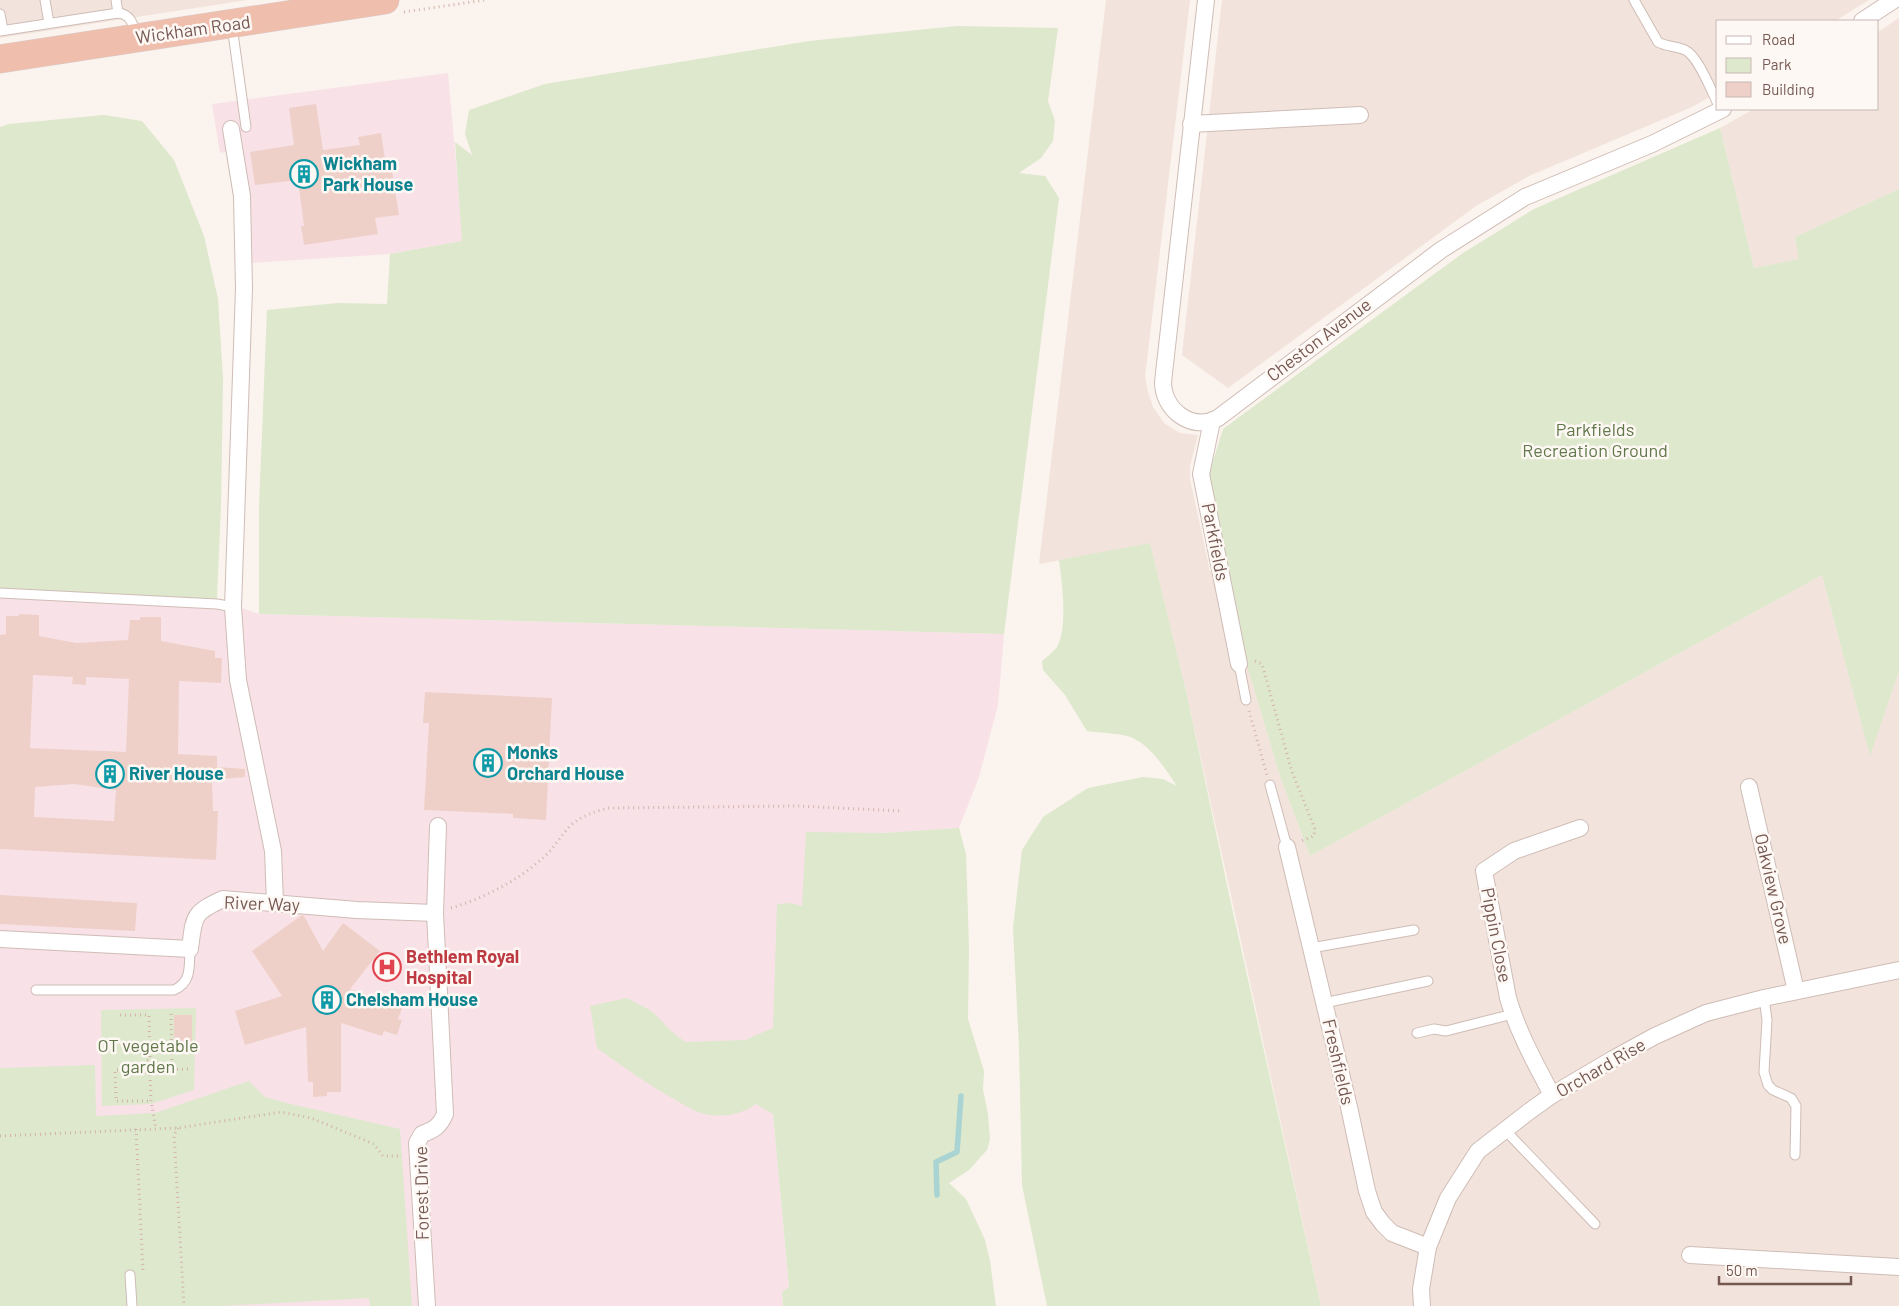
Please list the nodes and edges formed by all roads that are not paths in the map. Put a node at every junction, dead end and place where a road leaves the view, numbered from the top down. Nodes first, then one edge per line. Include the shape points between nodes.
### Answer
1 (45, 0) edge
2 (116, 0) edge
3 (385, 0) edge
4 (1206, 0) edge
5 (1634, 0) edge
6 (1894, 0) edge
7 (356, 2) edge
8 (118, 12) junction
9 (0, 14) edge
10 (1864, 20) edge
11 (49, 23) junction
12 (231, 25) junction
13 (1, 31) edge
14 (138, 38) junction
15 (0, 59) edge
16 (1716, 100) edge
17 (1716, 110) edge
18 (1360, 115) dead end
19 (1191, 124) junction
20 (239, 128) joint
21 (1212, 421) junction
22 (0, 593) edge
23 (233, 608) junction
24 (1239, 664) joint
25 (1246, 700) road end
26 (1270, 785) road end
27 (1749, 787) dead end
28 (438, 826) dead end
29 (1580, 828) dead end
30 (1287, 847) joint
31 (275, 903) junction
32 (435, 913) junction
33 (1414, 930) dead end
34 (0, 939) edge
35 (1311, 948) junction
36 (190, 949) junction
37 (1899, 970) edge
38 (1428, 980) dead end
39 (36, 990) dead end
40 (1796, 992) junction
41 (1764, 998) junction
42 (1324, 1003) junction
43 (1513, 1014) junction
44 (1418, 1033) dead end
45 (1552, 1096) junction
46 (1505, 1130) junction
47 (1795, 1155) dead end
48 (1595, 1224) dead end
49 (1428, 1247) junction
50 (1690, 1255) dead end
51 (1899, 1267) edge
52 (130, 1276) dead end
53 (132, 1306) edge
54 (426, 1306) edge
55 (1422, 1306) edge

1 - 11 lane
2 - 8 lane
3 - 7 highway, Wickham Road
4 - 19 street
5 - 16 lane via 1658,42 1682,48 1692,55
6 - 10 street
7 - 12 highway, Wickham Road
8 - 11 lane
8 - 14 lane via 127,15
9 - 13 lane
11 - 13 lane
12 - 14 highway, Wickham Road
12 - 20 lane
14 - 15 highway, Wickham Road
17 - 21 street, Cheston Avenue via 1670,136 1525,197 1503,210 1441,250
18 - 19 street
19 - 21 street via 1163,389 1165,398 1179,415 1195,422
20 - 23 street via 244,288
21 - 24 street, Parkfields via 1201,474
22 - 23 lane via 217,604
23 - 31 street via 238,680 273,851
24 - 25 lane
26 - 30 lane
27 - 40 street, Oakview Grove
28 - 32 street
29 - 43 street, Pippin Close via 1514,851 1484,871
30 - 35 street, Freshfields
31 - 32 street, River Way
31 - 36 street, River Way via 222,900 206,907 194,920
32 - 54 street, Forest Drive via 445,1114 441,1124 422,1134 417,1143
33 - 35 lane
34 - 36 street
35 - 42 street, Freshfields
36 - 39 lane via 187,980 174,990
37 - 40 street, Orchard Rise
38 - 42 lane
40 - 41 street, Orchard Rise
41 - 45 street, Orchard Rise via 1706,1013 1682,1024 1613,1059
41 - 47 lane via 1767,1020 1764,1072 1768,1085 1791,1098 1796,1106
42 - 49 street, Freshfields via 1374,1212 1392,1233
43 - 44 lane via 1446,1031 1434,1029
43 - 45 street, Pippin Close
45 - 46 street, Orchard Rise
46 - 48 lane
46 - 49 street, Orchard Rise via 1478,1151 1448,1198
49 - 55 street, Orchard Rise via 1421,1289
50 - 51 street
52 - 53 lane

